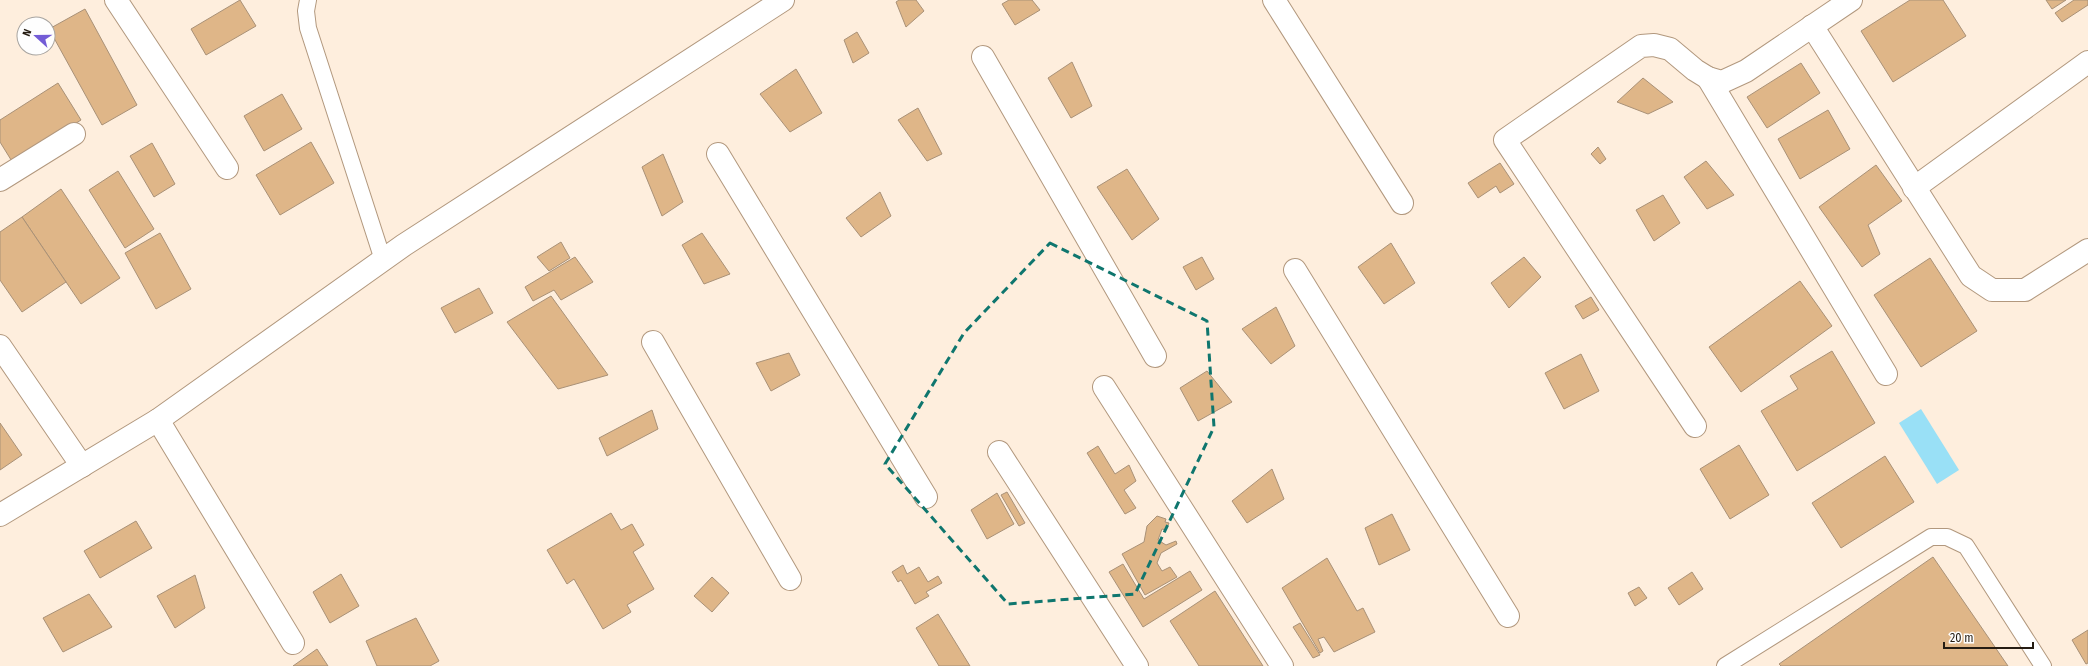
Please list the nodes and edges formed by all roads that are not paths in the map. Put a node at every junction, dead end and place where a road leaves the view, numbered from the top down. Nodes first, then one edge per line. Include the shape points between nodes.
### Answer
1 (116, 0) edge
2 (308, 0) edge
3 (783, 0) edge
4 (1274, 0) edge
5 (1851, 0) edge
6 (1812, 26) junction
7 (983, 57) dead end
8 (2088, 62) edge
9 (1708, 78) junction
10 (74, 134) dead end
11 (718, 154) dead end
12 (227, 168) dead end
13 (0, 180) edge
14 (1914, 188) junction
15 (1402, 203) dead end
16 (2088, 250) edge
17 (383, 260) junction
18 (1295, 270) dead end
19 (653, 342) dead end
20 (0, 346) edge
21 (1155, 356) dead end
22 (1886, 374) dead end
23 (1104, 387) dead end
24 (158, 420) junction
25 (1695, 426) dead end
26 (999, 452) dead end
27 (82, 466) junction
28 (926, 496) dead end
29 (0, 515) edge
30 (790, 579) dead end
31 (1508, 616) dead end
32 (293, 643) dead end
33 (1137, 666) edge
34 (1282, 666) edge
35 (1725, 666) edge
36 (2043, 666) edge

1 - 12 street
2 - 17 lane via 308,28
3 - 17 street
4 - 15 street
5 - 6 street
6 - 9 street via 1746,71 1722,82
6 - 14 street
7 - 21 street
8 - 14 street
9 - 22 street
9 - 25 street via 1670,49 1654,45 1641,46 1505,140
10 - 13 street
11 - 28 street
14 - 16 street via 1970,276 1992,290 2025,290
17 - 24 street
18 - 31 street
19 - 30 street
20 - 27 street
23 - 34 street
24 - 27 street
24 - 32 street
26 - 33 street
27 - 29 street
35 - 36 lane via 1931,536 1946,537 1966,546

